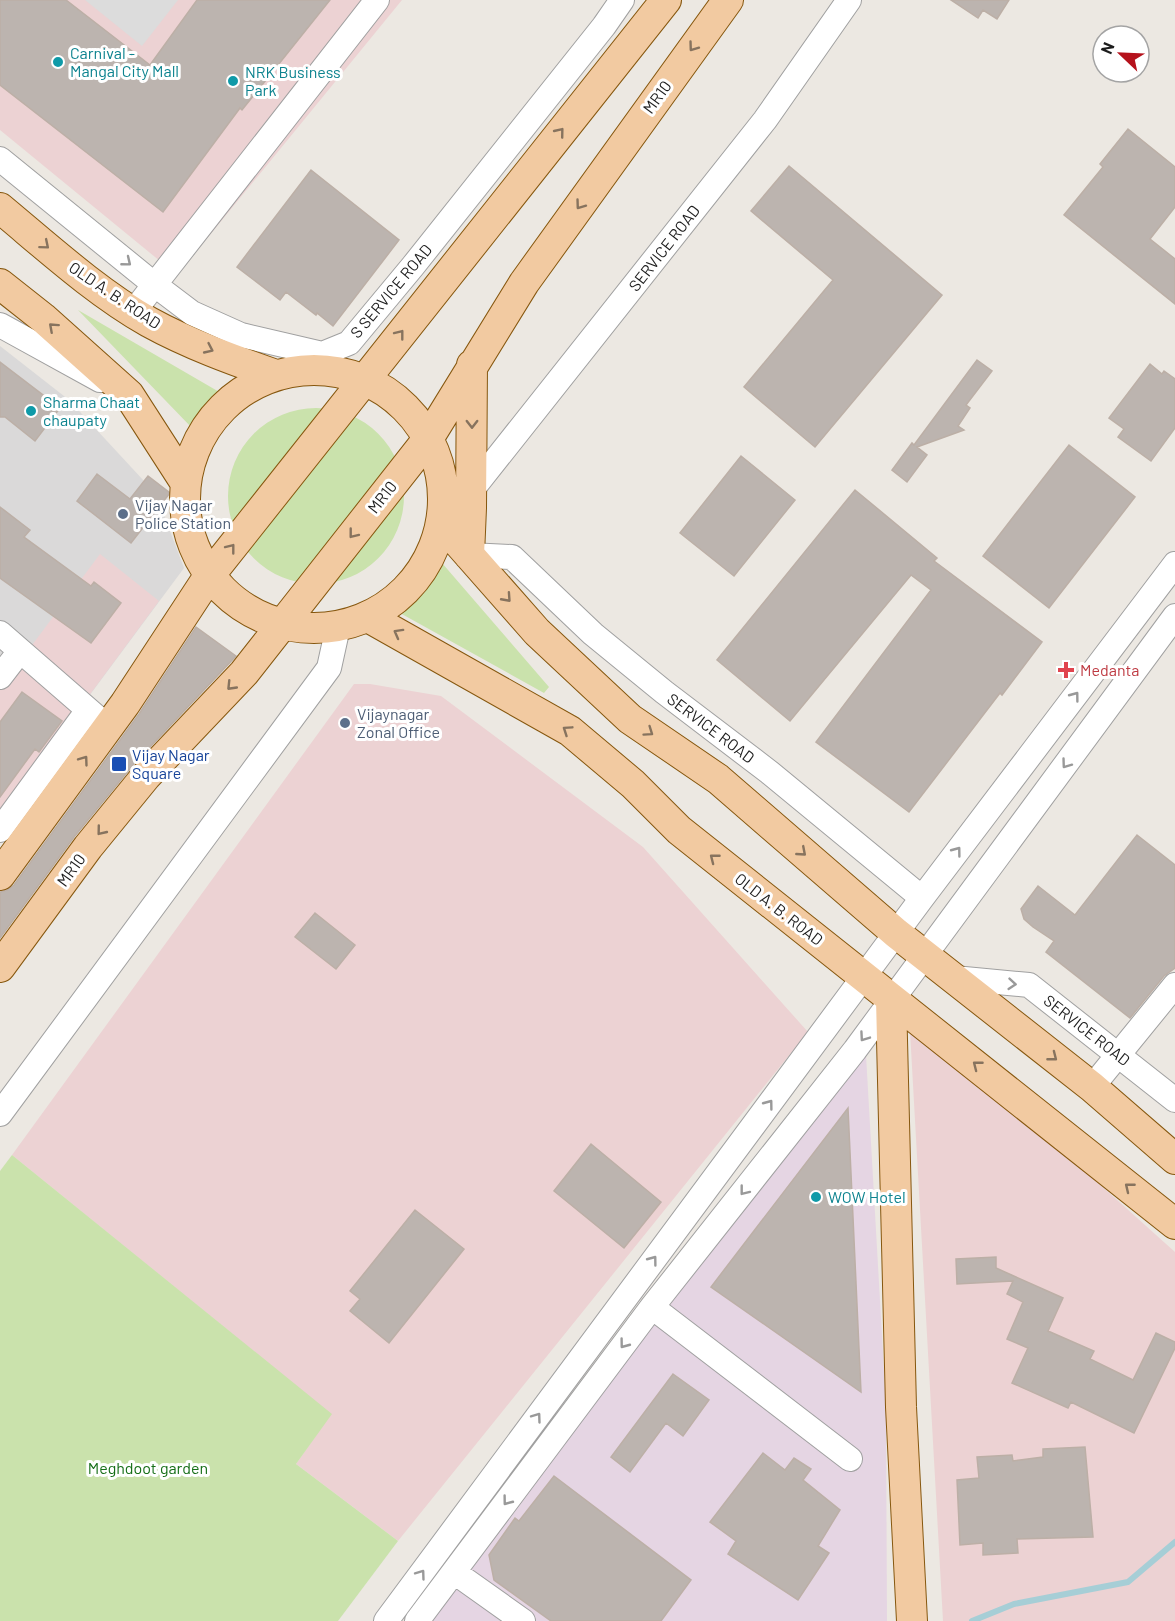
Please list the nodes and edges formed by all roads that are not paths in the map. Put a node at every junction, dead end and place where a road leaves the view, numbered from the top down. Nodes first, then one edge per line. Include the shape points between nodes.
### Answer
1 (377, 0) edge
2 (622, 0) edge
3 (666, 0) edge
4 (728, 0) edge
5 (849, 0) edge
6 (0, 159) edge
7 (0, 208) edge
8 (0, 284) edge
9 (155, 285) junction
10 (134, 311) junction
11 (0, 325) edge
12 (472, 365) junction
13 (276, 375) junction
14 (364, 380) junction
15 (129, 395) junction
16 (428, 439) junction
17 (185, 482) junction
18 (471, 491) junction
19 (441, 523) junction
20 (468, 555) junction
21 (1175, 564) edge
22 (209, 576) junction
23 (1175, 616) edge
24 (368, 617) junction
25 (281, 626) junction
26 (338, 627) junction
27 (0, 633) edge
28 (20, 651) junction
29 (0, 677) edge
30 (98, 719) junction
31 (0, 830) edge
32 (0, 875) edge
33 (922, 898) junction
34 (896, 933) junction
35 (925, 956) junction
36 (0, 967) edge
37 (864, 976) junction
38 (954, 978) junction
39 (1175, 985) edge
40 (891, 999) junction
41 (1119, 1055) junction
42 (1092, 1087) junction
43 (1175, 1100) edge
44 (0, 1114) edge
45 (1175, 1159) edge
46 (1175, 1224) edge
47 (652, 1307) junction
48 (850, 1459) dead end
49 (454, 1572) junction
50 (386, 1621) edge
51 (417, 1621) edge
52 (522, 1621) edge
53 (912, 1621) edge

1 - 9 street
2 - 9 street, S SERVICE ROAD via 349,343 322,354 241,335 192,313
14 -> 3 main road
4 -> 12 main road, MR10 via 524,283
5 - 18 street, SERVICE ROAD via 765,120
6 -> 9 street, S SERVICE ROAD
7 -> 10 main road, OLD A. B. ROAD via 82,276
15 -> 8 main road
9 - 10 street
10 -> 13 main road, OLD A. B. ROAD via 149,322 225,357
11 - 15 street
12 - 16 main road, MR10
12 -> 18 main road
13 - 14 main road via 333,370
13 - 17 main road via 225,404 205,429
14 - 16 main road via 397,399
22 -> 14 main road
15 - 17 main road
16 - 19 main road via 443,493
16 -> 25 main road, MR10
17 - 22 main road via 185,515 193,547
18 - 20 main road
19 - 20 main road
19 - 24 main road via 427,561 415,579 400,596
20 - 33 street, SERVICE ROAD via 512,557 593,634
20 -> 34 main road via 537,632 630,719 718,780
33 -> 21 street
22 - 25 main road via 234,602
22 - 30 main road
23 -> 35 street
24 - 26 main road
37 -> 24 main road, OLD A. B. ROAD via 679,830 633,784 570,731
25 - 26 main road
25 -> 36 main road, MR10 via 244,673 139,785
26 - 44 street via 329,668
27 - 28 street
28 - 29 street
28 - 30 street
30 - 31 street
32 -> 30 main road
33 - 34 street
34 - 35 main road
34 - 37 street
35 - 38 main road
35 - 40 street
37 - 40 main road, OLD A. B. ROAD
50 -> 37 street
38 -> 41 street, SERVICE ROAD via 1029,985
38 -> 42 main road
39 - 41 street
46 -> 40 main road, OLD A. B. ROAD
40 -> 47 street
40 - 53 main road
41 - 42 street
41 - 43 street, SERVICE ROAD
42 - 45 main road
47 - 48 street
47 -> 49 street
49 - 51 street
49 - 52 street

